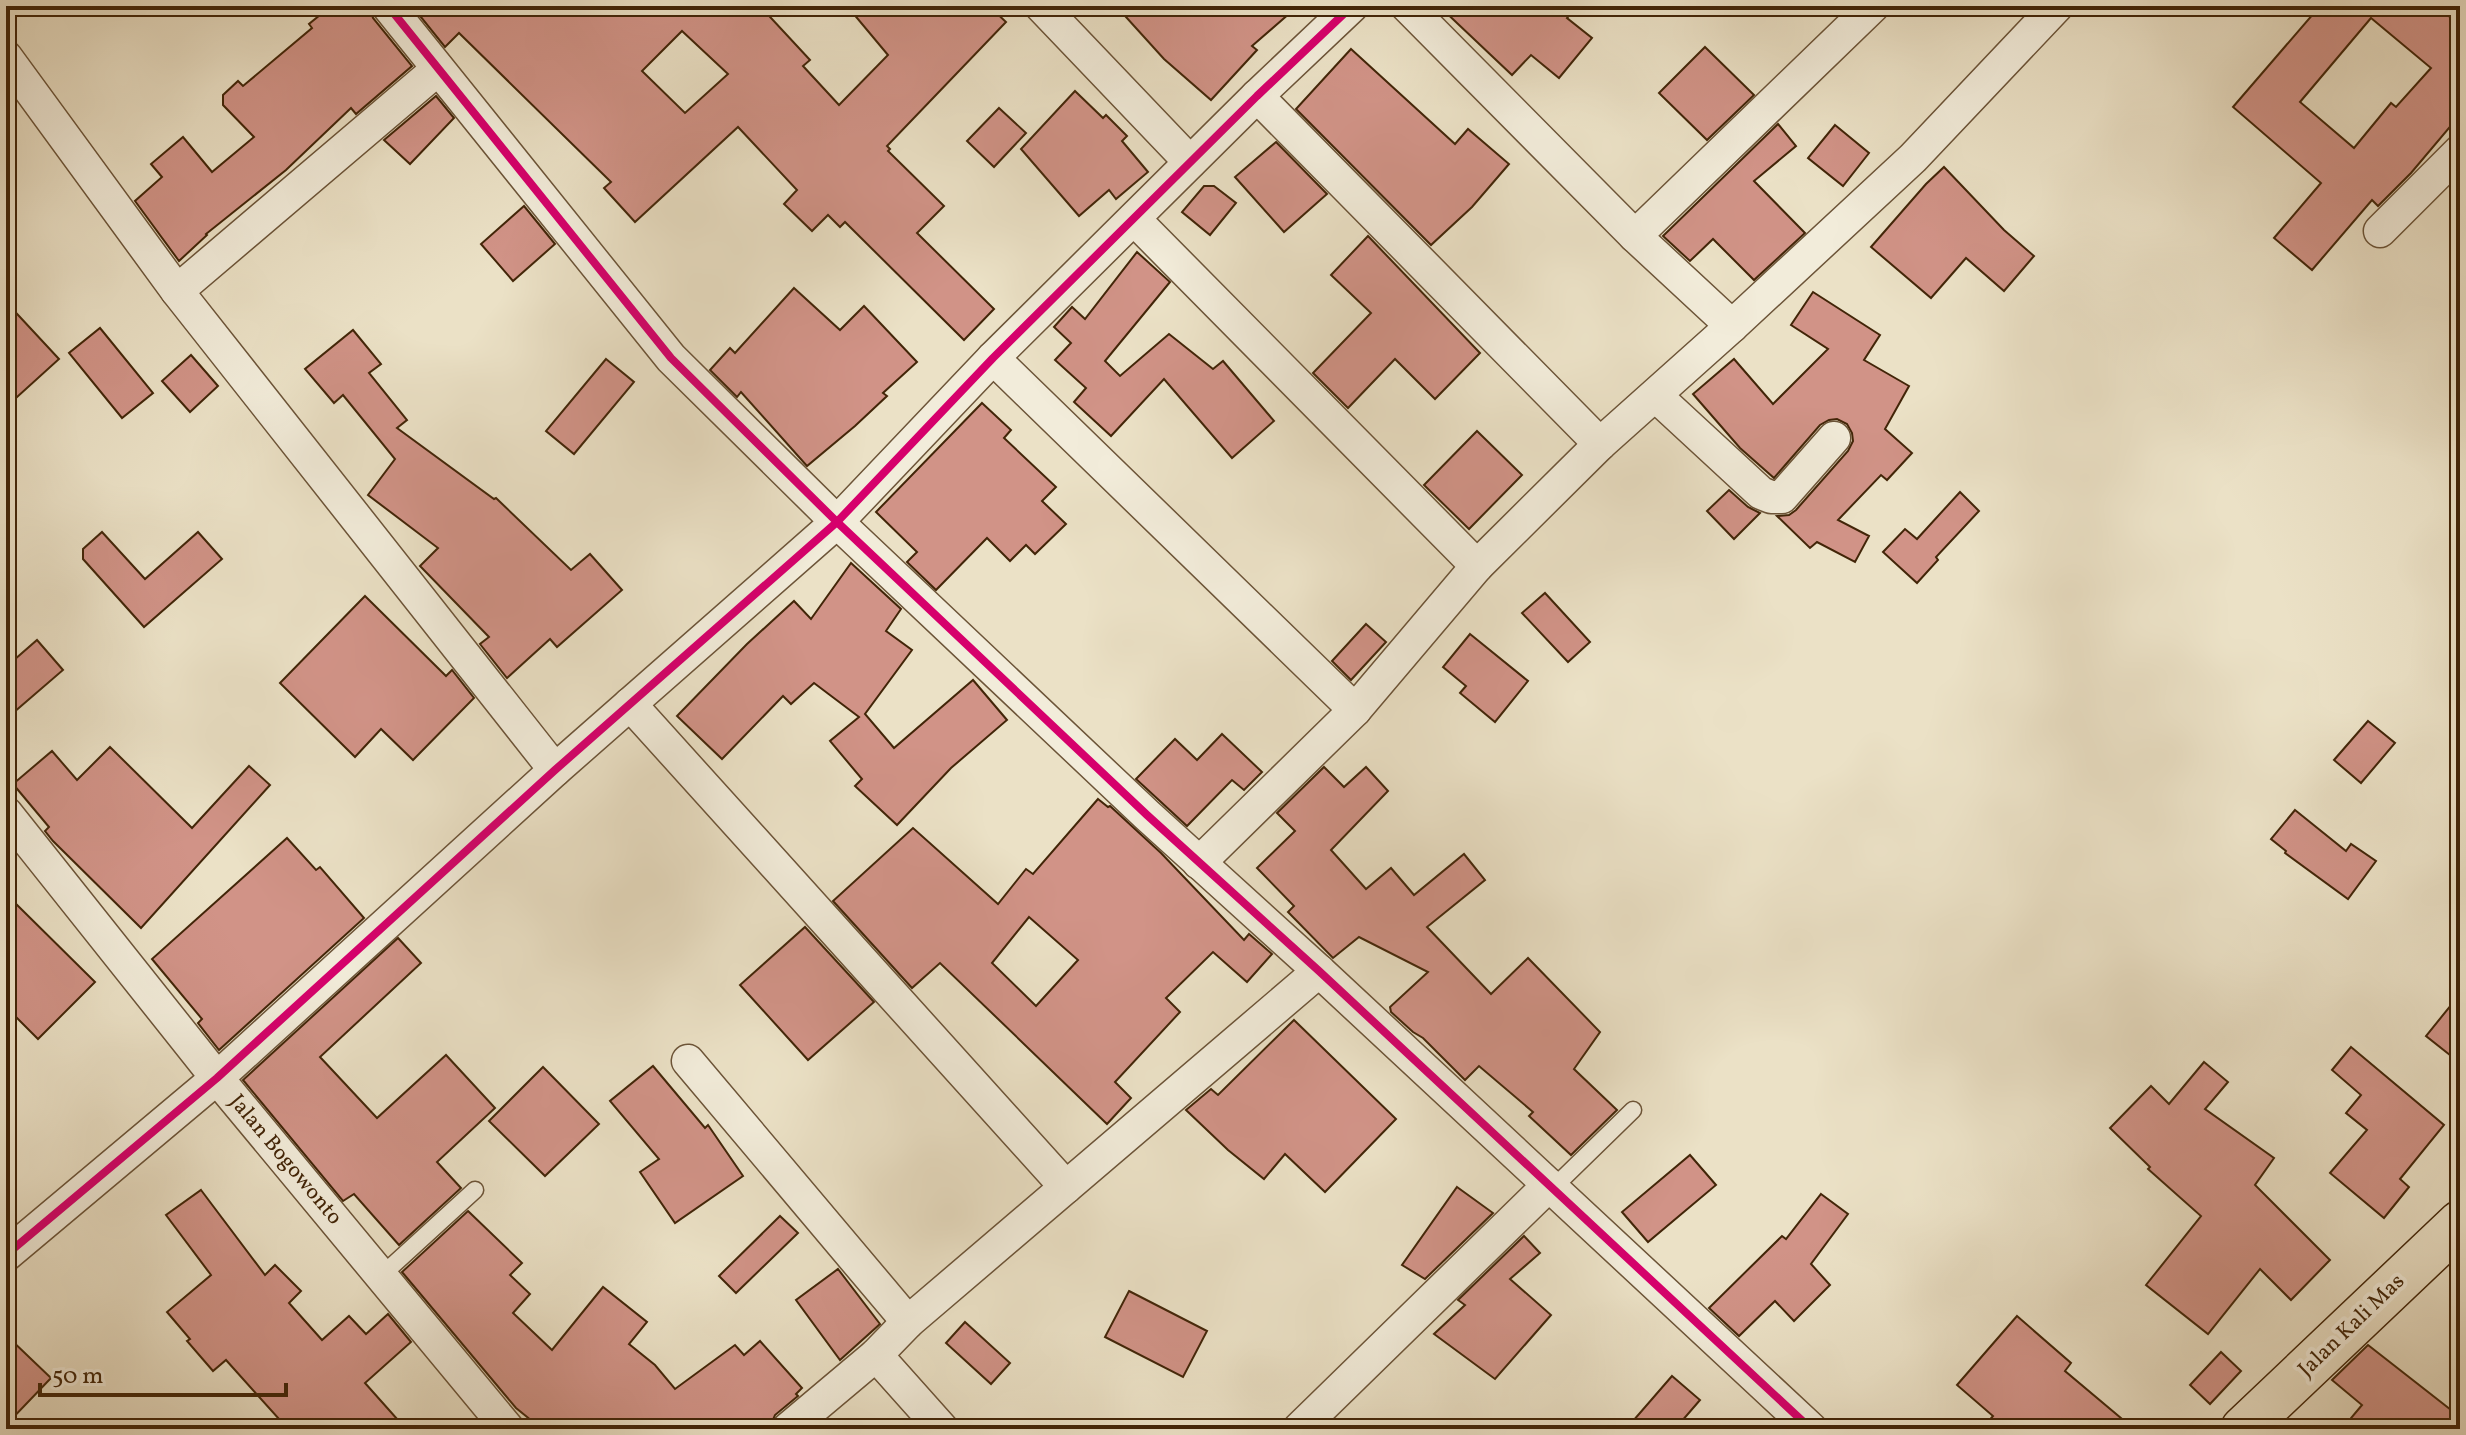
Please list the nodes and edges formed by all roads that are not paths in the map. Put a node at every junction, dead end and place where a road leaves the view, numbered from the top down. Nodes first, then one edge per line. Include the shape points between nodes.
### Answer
1 (388, 6) edge
2 (1041, 6) edge
3 (1352, 6) edge
4 (1407, 6) edge
5 (1873, 6) edge
6 (2057, 6) edge
7 (6, 57) edge
8 (438, 69) junction
9 (1257, 96) junction
10 (2460, 151) edge
11 (1190, 162) junction
12 (1134, 219) junction
13 (2380, 231) dead end
14 (1635, 236) junction
15 (177, 291) junction
16 (1732, 326) junction
17 (993, 358) junction
18 (1656, 396) junction
19 (1834, 438) dead end
20 (1600, 444) junction
21 (837, 522) junction
22 (1477, 566) junction
23 (630, 704) junction
24 (1355, 710) junction
25 (555, 770) junction
26 (6, 813) edge
27 (1199, 863) junction
28 (1319, 971) junction
29 (688, 1061) dead end
30 (217, 1078) junction
31 (1633, 1110) dead end
32 (1066, 1187) junction
33 (1551, 1187) junction
34 (475, 1190) dead end
35 (2460, 1223) edge
36 (6, 1255) edge
37 (381, 1276) junction
38 (908, 1322) junction
39 (876, 1355) junction
40 (508, 1429) edge
41 (788, 1429) edge
42 (942, 1429) edge
43 (1299, 1429) edge
44 (1811, 1429) edge
45 (2243, 1429) edge

1 - 8 street
2 - 11 street
3 - 9 street
4 - 14 street
5 - 14 street
6 - 16 street via 1913,158
7 - 15 street
8 - 15 street
8 - 21 street via 671,358
9 - 11 street
9 - 20 street
10 - 13 street
11 - 12 street
12 - 17 street
12 - 22 street
14 - 16 street
15 - 25 street
16 - 18 street
17 - 21 street
17 - 24 street
18 - 19 street via 1771,497 1782,497
18 - 20 street
20 - 22 street
21 - 23 street
21 - 27 street
22 - 24 street
23 - 25 street
23 - 32 street
24 - 27 street
25 - 30 street
26 - 30 street, Jalan Bogowonto
27 - 28 street
28 - 32 street
28 - 33 street
29 - 38 street
30 - 36 street
30 - 37 street, Jalan Bogowonto
31 - 33 lane
32 - 38 street
33 - 43 street
33 - 44 street
34 - 37 lane
35 - 45 main road, Jalan Kali Mas
37 - 40 street, Jalan Bogowonto
38 - 39 street
39 - 41 street
39 - 42 street

